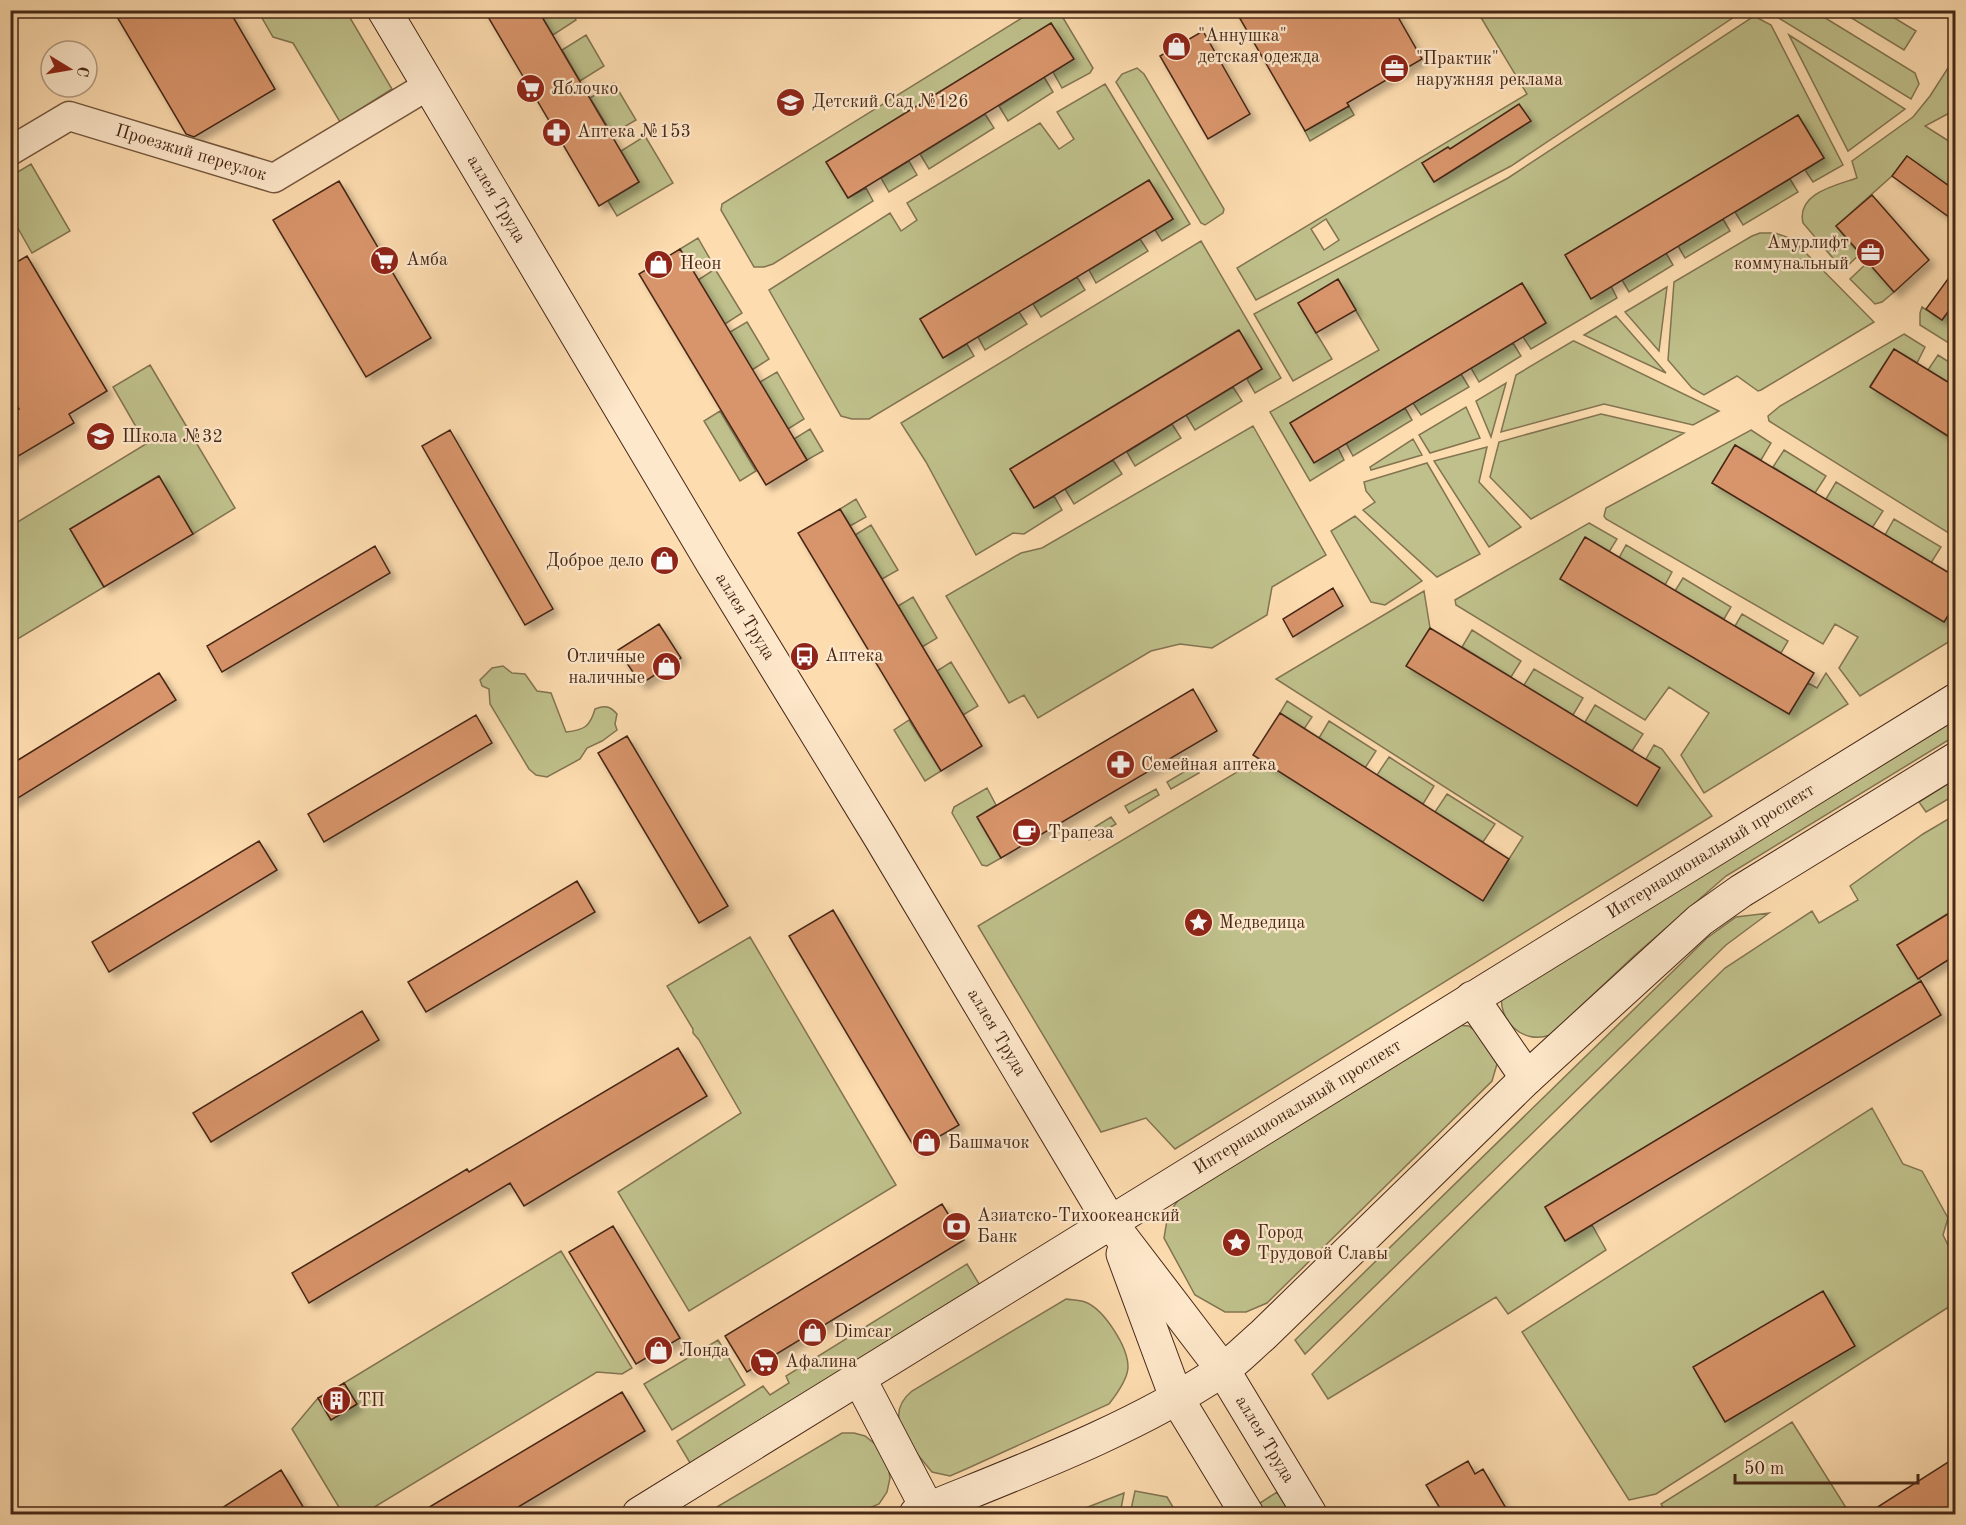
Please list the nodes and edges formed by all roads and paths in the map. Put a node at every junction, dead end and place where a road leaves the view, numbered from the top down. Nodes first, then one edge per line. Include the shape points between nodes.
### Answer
1 (384, 10) edge
2 (429, 85) junction
3 (10, 151) edge
4 (1956, 700) edge
5 (1956, 759) edge
6 (1472, 998) junction
7 (1527, 1078) junction
8 (1110, 1222) junction
9 (1223, 1370) junction
10 (859, 1378) junction
11 (1176, 1397) junction
12 (922, 1512) edge
13 (639, 1515) edge
14 (1247, 1515) edge
15 (1310, 1515) edge

1 - 2 main road, аллея Труда
2 - 3 street, Проезжий переулок via 274,178 69,116
2 - 8 main road, аллея Труда
4 - 6 main road, Интернациональный проспект
5 - 7 main road via 1700,920
6 - 7 main road
6 - 8 main road, Интернациональный проспект
7 - 9 main road
8 - 9 main road, аллея Труда
8 - 10 main road, Интернациональный проспект
8 - 11 main road, аллея Труда
9 - 11 main road
9 - 15 main road, аллея Труда
10 - 12 main road
10 - 13 main road, Интернациональный проспект
11 - 12 main road via 1095,1440
11 - 14 main road, аллея Труда

